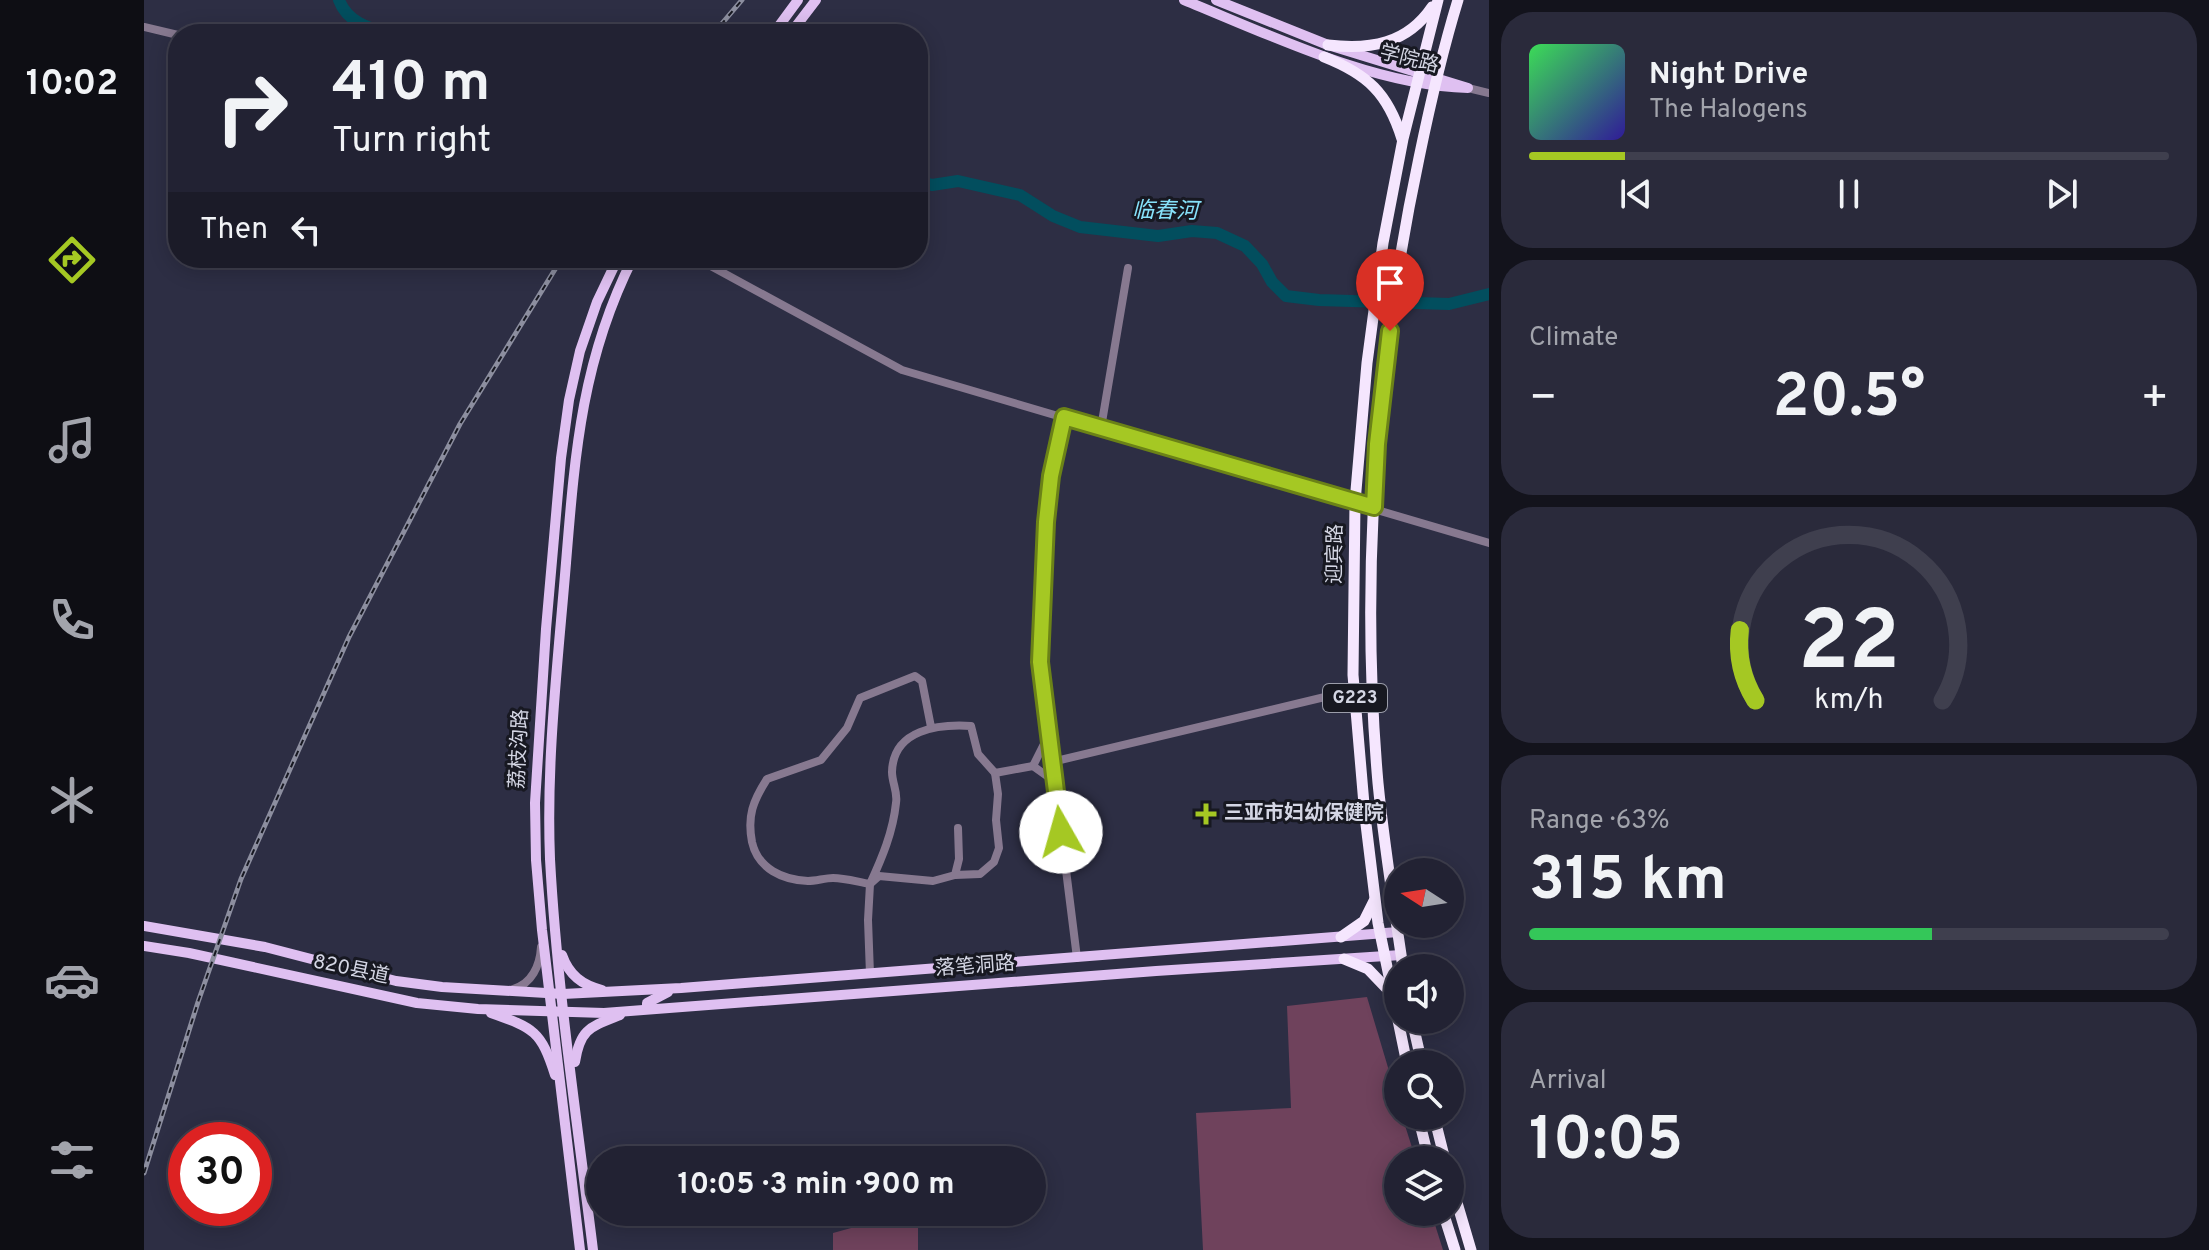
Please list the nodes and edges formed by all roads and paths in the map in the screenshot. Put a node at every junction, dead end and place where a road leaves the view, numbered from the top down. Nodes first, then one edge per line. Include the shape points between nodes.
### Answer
1 (798, 0) edge
2 (816, 0) edge
3 (1184, 0) edge
4 (1216, 0) edge
5 (1438, 0) edge
6 (1458, 0) edge
7 (780, 24) edge
8 (798, 24) edge
9 (144, 27) edge
10 (168, 33) edge
11 (1326, 51) junction
12 (1418, 77) junction
13 (1436, 82) junction
14 (1468, 88) joint
15 (1489, 93) edge
16 (1403, 139) junction
17 (613, 268) edge
18 (628, 268) edge
19 (714, 268) edge
20 (1128, 268) dead end
21 (1064, 417) junction
22 (1101, 428) junction
23 (1355, 502) junction
24 (1374, 507) junction
25 (1489, 543) edge
26 (1354, 690) junction
27 (931, 727) junction
28 (1048, 736) junction
29 (1052, 762) junction
30 (1033, 766) junction
31 (995, 773) junction
32 (1054, 781) junction
33 (958, 828) dead end
34 (1388, 858) edge
35 (955, 875) junction
36 (870, 884) junction
37 (1375, 896) junction
38 (144, 926) edge
39 (542, 930) junction
40 (1380, 933) junction
41 (1384, 933) edge
42 (1341, 937) junction
43 (558, 945) junction
44 (144, 946) edge
45 (1385, 954) edge
46 (1384, 956) edge
47 (1077, 958) junction
48 (1344, 959) junction
49 (870, 974) junction
50 (1384, 986) edge
51 (681, 988) junction
52 (505, 992) junction
53 (620, 992) junction
54 (549, 994) junction
55 (563, 994) junction
56 (478, 1009) junction
57 (653, 1009) junction
58 (633, 1011) junction
59 (552, 1012) junction
60 (565, 1012) junction
61 (574, 1088) junction
62 (561, 1090) junction
63 (1447, 1226) edge
64 (1464, 1226) edge
65 (580, 1250) edge
66 (593, 1250) edge
67 (1455, 1250) edge
68 (1471, 1250) edge

1 - 7 main road
2 - 8 main road
3 - 11 main road, 学院路
4 - 11 main road, 学院路
5 - 11 highway via 1419,26 1390,42
5 - 12 highway, 迎宾路 / G223
6 - 13 highway, 迎宾路 / G223
9 - 10 street
11 - 12 main road, 学院路
11 - 16 highway via 1373,86
12 - 13 main road, 学院路
12 - 16 highway, 迎宾路 / G223
13 - 14 main road, 学院路
13 - 24 highway, 迎宾路 / G223 via 1398,271
14 - 15 street
16 - 23 highway, 迎宾路 / G223 via 1371,329
17 - 39 main road, 荔枝沟路 via 580,351 561,458 535,803
18 - 43 main road, 荔枝沟路 via 594,355 575,459 551,774 550,859
19 - 21 street via 902,370
20 - 22 street
21 - 22 street
21 - 28 street via 1048,501 1042,597 1040,662
22 - 23 street
23 - 24 street
23 - 26 highway, 迎宾路 / G223
24 - 25 street
24 - 34 highway, 迎宾路 / G223 via 1373,675
26 - 29 street
26 - 37 highway, 迎宾路 / G223
27 - 31 street via 971,726 978,754
27 - 36 street via 903,744 894,757 897,799 891,832
27 - 36 street via 922,681 915,676 860,698 847,728 821,760 767,779 752,802 749,825 754,851 764,867 810,881 836,878
28 - 29 street
28 - 30 street
29 - 32 street
30 - 31 street
30 - 32 street
31 - 35 street via 999,848 994,862 980,874
32 - 47 street
33 - 35 street
35 - 36 street via 933,881 879,876
36 - 49 street
37 - 40 highway, 迎宾路 / G223
37 - 42 highway via 1364,921
38 - 52 main road, 820县道 via 265,947 396,981
39 - 52 street via 534,974 523,986
39 - 54 main road, 荔枝沟路
40 - 41 main road, 落笔洞路
40 - 42 main road, 落笔洞路
40 - 45 highway, 迎宾路 / G223
42 - 47 main road, 落笔洞路
43 - 53 main road via 566,966 581,983
43 - 55 main road, 荔枝沟路
44 - 56 main road, 820县道 via 417,1003
46 - 48 main road, 落笔洞路
47 - 49 main road, 落笔洞路
48 - 50 highway via 1368,969
48 - 57 main road, 落笔洞路
49 - 51 main road, 落笔洞路
51 - 53 main road, 落笔洞路
51 - 57 main road via 649,1001 647,1007
52 - 54 main road, 820县道
53 - 55 main road, 落笔洞路
54 - 55 main road, 落笔洞路
54 - 59 main road, 荔枝沟路
55 - 60 main road, 荔枝沟路
56 - 59 main road, 820县道
56 - 62 main road via 538,1035
57 - 58 main road, 落笔洞路
58 - 60 main road, 落笔洞路
58 - 61 main road via 587,1030 578,1042
59 - 60 main road, 落笔洞路
59 - 62 main road, 荔枝沟路
60 - 61 main road, 荔枝沟路
61 - 66 main road, 荔枝沟路
62 - 65 main road, 荔枝沟路
63 - 67 highway
64 - 68 highway

